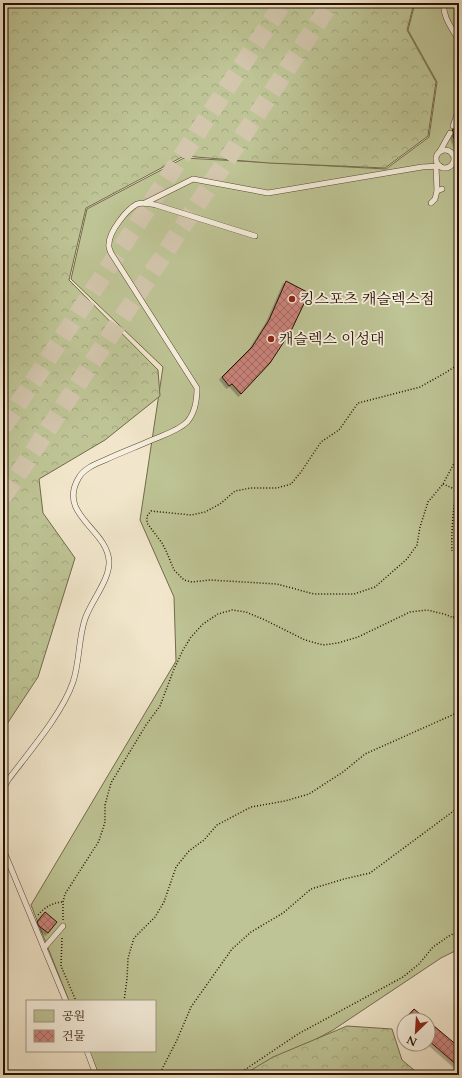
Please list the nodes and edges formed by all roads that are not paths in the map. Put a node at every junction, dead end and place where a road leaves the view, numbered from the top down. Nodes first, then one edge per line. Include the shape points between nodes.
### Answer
1 (444, 3) edge
2 (459, 41) edge
3 (459, 109) edge
4 (453, 126) dead end
5 (450, 133) dead end
6 (439, 152) junction
7 (438, 166) junction
8 (422, 167) junction
9 (418, 175) dead end
10 (431, 202) dead end
11 (145, 203) junction
12 (255, 236) dead end
13 (3, 789) edge
14 (3, 849) edge
15 (63, 926) road end
16 (44, 948) junction
17 (66, 1000) edge
18 (87, 1052) edge
19 (96, 1075) edge

1 - 2 lane via 445,18
3 - 4 lane
5 - 6 lane
6 - 7 lane via 436,157
6 - 7 lane via 448,151 454,159 450,166
7 - 8 lane
7 - 10 lane via 439,190
8 - 9 lane
8 - 11 lane via 268,193 193,179
11 - 12 lane
11 - 13 lane via 137,205 120,220 108,244 117,263 197,388 197,400 187,422 175,430 96,463 78,478 74,489 75,508 106,550 108,570 85,620 73,683 54,718
14 - 16 lane
15 - 16 lane
16 - 17 lane
18 - 19 lane

